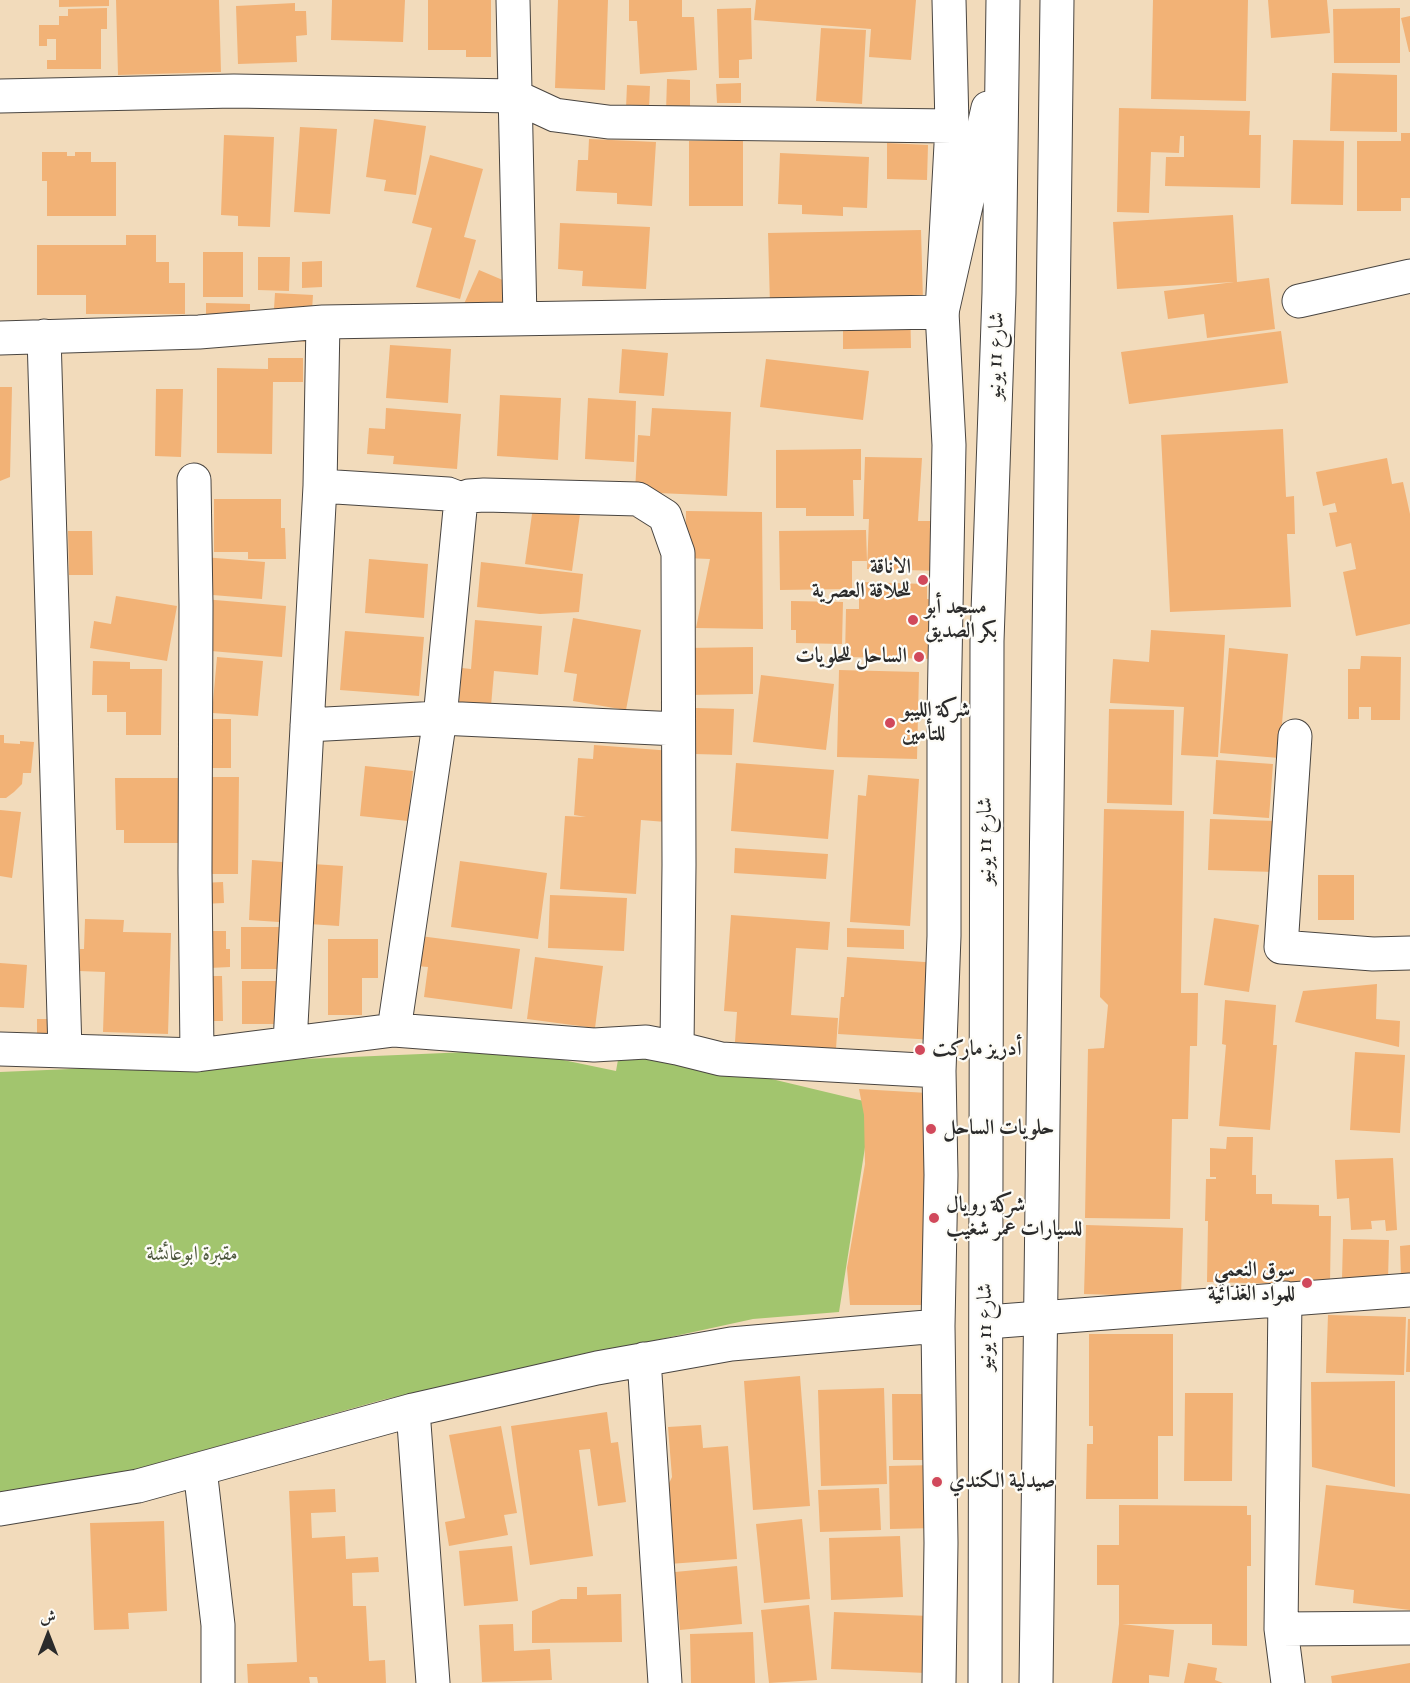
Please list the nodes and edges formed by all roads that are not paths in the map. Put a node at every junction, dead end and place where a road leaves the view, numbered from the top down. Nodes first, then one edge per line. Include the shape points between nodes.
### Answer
1 (513, 0) edge
2 (949, 0) edge
3 (1003, 0) edge
4 (1057, 0) edge
5 (1003, 45) junction
6 (0, 96) edge
7 (514, 96) junction
8 (952, 126) junction
9 (1410, 276) edge
10 (1299, 302) dead end
11 (942, 312) junction
12 (520, 319) junction
13 (323, 322) junction
14 (44, 336) junction
15 (0, 338) edge
16 (194, 480) dead end
17 (320, 486) junction
18 (461, 499) junction
19 (440, 718) junction
20 (307, 725) junction
21 (678, 729) junction
22 (1295, 736) dead end
23 (1410, 953) edge
24 (394, 1030) junction
25 (290, 1044) junction
26 (677, 1048) junction
27 (0, 1049) edge
28 (65, 1051) junction
29 (197, 1055) junction
30 (939, 1071) junction
31 (1410, 1290) edge
32 (1286, 1298) junction
33 (1040, 1318) junction
34 (987, 1322) junction
35 (938, 1326) junction
36 (644, 1359) junction
37 (413, 1410) junction
38 (200, 1469) junction
39 (0, 1509) edge
40 (1410, 1628) edge
41 (1281, 1629) junction
42 (218, 1683) edge
43 (433, 1683) edge
44 (665, 1683) edge
45 (939, 1683) edge
46 (986, 1683) edge
47 (1036, 1683) edge
48 (1288, 1683) edge

1 - 7 main road
2 - 8 main road
3 - 5 main road, شارع 11 يونيو
4 - 33 main road
5 - 11 main road
5 - 34 main road, شارع 11 يونيو via 987,641
6 - 7 main road via 234,91
7 - 8 main road via 555,115 608,122
7 - 12 main road
8 - 11 main road
9 - 10 main road
11 - 12 main road
11 - 30 main road via 949,446
12 - 13 main road
13 - 14 main road via 199,332
13 - 17 main road
14 - 15 main road
14 - 28 main road
16 - 29 main road
17 - 18 main road via 448,494
17 - 20 main road
18 - 19 main road
18 - 21 main road via 484,495 638,499 665,516 678,553
19 - 20 main road
19 - 21 main road
19 - 24 main road
20 - 25 main road
21 - 26 main road
22 - 23 main road via 1281,946 1373,954
24 - 25 main road
24 - 26 main road via 594,1045 646,1042
25 - 29 main road
26 - 30 main road via 721,1059
27 - 28 main road
28 - 29 main road
30 - 35 main road
31 - 32 main road
32 - 33 main road
32 - 41 main road
33 - 34 main road
33 - 47 main road
34 - 46 main road, شارع 11 يونيو
35 - 36 main road via 731,1344
35 - 45 main road
36 - 37 main road
36 - 44 main road
37 - 38 main road
37 - 43 main road
38 - 39 main road via 138,1486
38 - 42 main road via 218,1625
40 - 41 main road
41 - 48 main road

